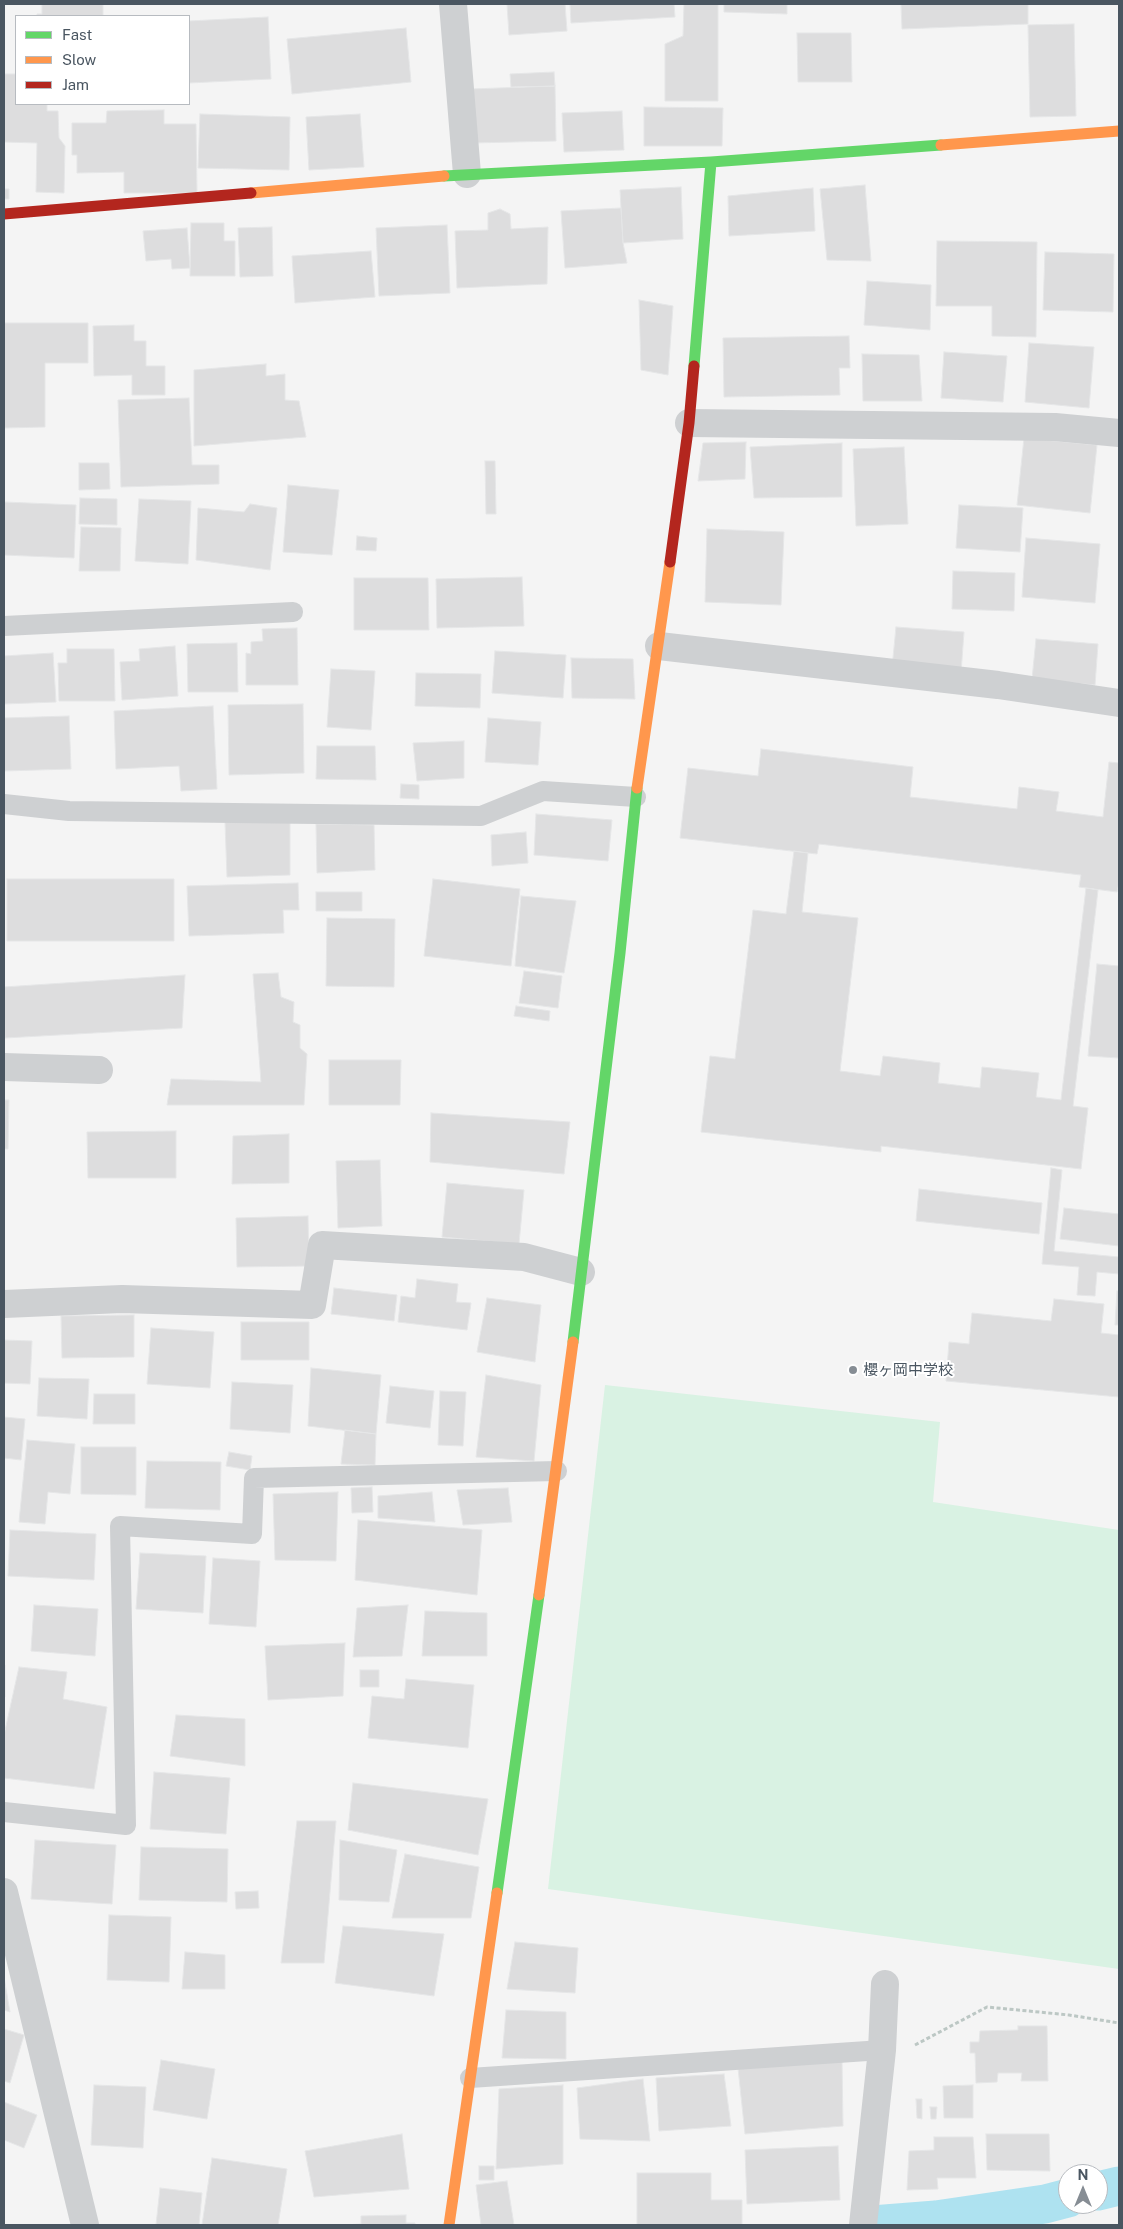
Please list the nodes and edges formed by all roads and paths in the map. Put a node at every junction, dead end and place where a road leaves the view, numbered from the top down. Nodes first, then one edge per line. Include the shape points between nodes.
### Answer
1 (453, 4) edge
2 (1119, 131) edge
3 (711, 162) junction
4 (467, 174) junction
5 (4, 214) edge
6 (689, 423) junction
7 (1119, 432) edge
8 (293, 612) dead end
9 (4, 626) edge
10 (659, 646) junction
11 (1119, 704) edge
12 (636, 797) junction
13 (4, 804) edge
14 (4, 1067) edge
15 (99, 1070) dead end
16 (581, 1272) junction
17 (4, 1304) edge
18 (557, 1471) junction
19 (4, 1812) edge
20 (4, 1892) edge
21 (885, 1984) dead end
22 (1119, 2023) edge
23 (882, 2050) junction
24 (470, 2078) junction
25 (864, 2218) edge
26 (85, 2225) edge
27 (449, 2225) edge

1 - 4 street
2 - 3 street
3 - 4 street
3 - 6 street
4 - 5 street
6 - 7 street via 1055,427
6 - 10 street
8 - 9 lane
10 - 11 street via 998,685
10 - 12 street
12 - 13 lane via 543,791 481,816 69,811
12 - 16 street
14 - 15 street
16 - 17 street via 524,1257 322,1245 312,1305 122,1298
16 - 18 street
18 - 19 lane via 254,1478 252,1534 120,1526 126,1825
18 - 24 street
20 - 26 street
21 - 23 street
22 - 23 path via 987,2007 911,2046
23 - 24 lane
23 - 25 street
24 - 27 street

